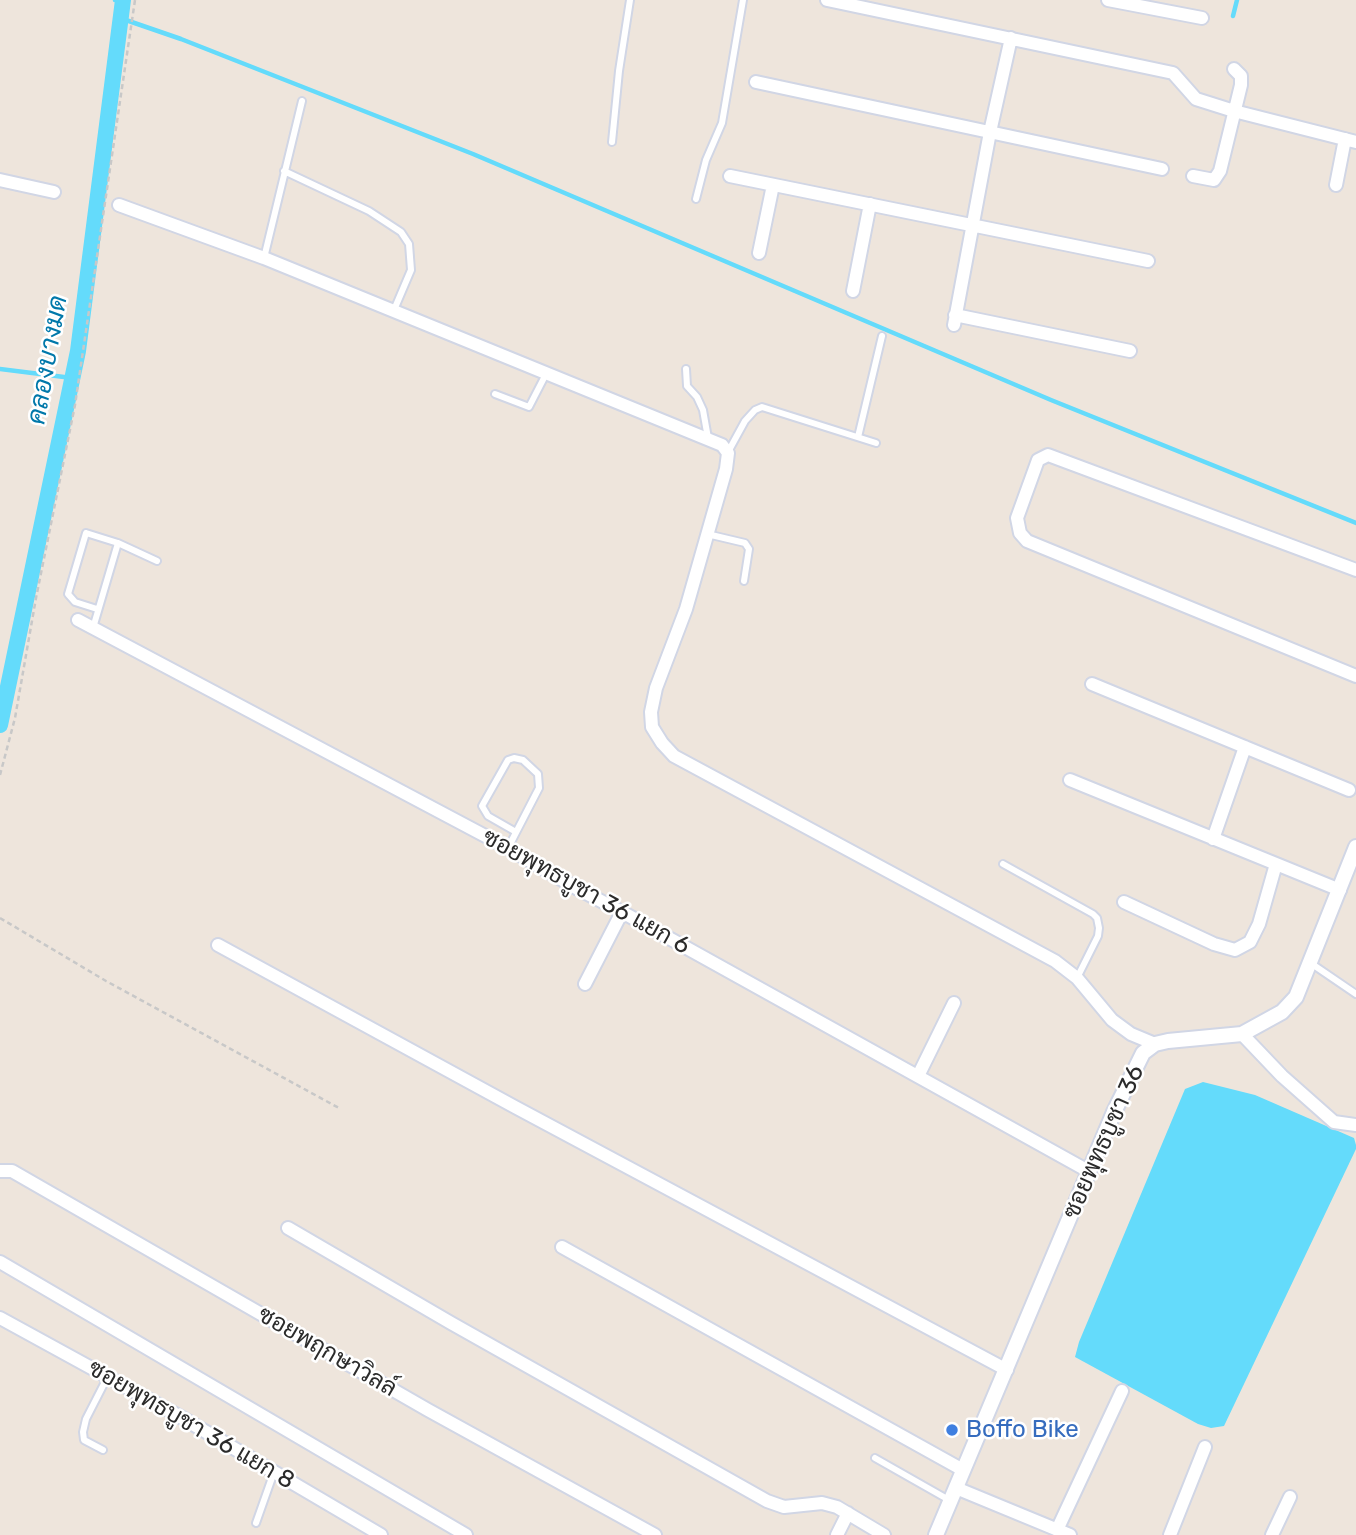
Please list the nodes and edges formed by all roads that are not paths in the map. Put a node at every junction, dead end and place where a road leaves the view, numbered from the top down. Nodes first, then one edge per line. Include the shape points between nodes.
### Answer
1 (631, 0) edge
2 (743, 0) edge
3 (827, 0) edge
4 (1111, 0) edge
5 (1202, 18) dead end
6 (1011, 38) junction
7 (1234, 69) dead end
8 (756, 82) dead end
9 (302, 101) dead end
10 (1234, 111) junction
11 (990, 132) junction
12 (1350, 140) edge
13 (612, 142) dead end
14 (1162, 169) dead end
15 (284, 171) junction
16 (730, 176) dead end
17 (1193, 176) dead end
18 (0, 180) edge
19 (773, 184) junction
20 (1336, 185) dead end
21 (54, 192) dead end
22 (696, 199) dead end
23 (870, 204) junction
24 (119, 205) dead end
25 (973, 225) junction
26 (760, 253) dead end
27 (264, 258) junction
28 (1147, 261) dead end
29 (853, 291) dead end
30 (393, 312) junction
31 (882, 336) dead end
32 (1130, 351) dead end
33 (686, 369) dead end
34 (546, 374) junction
35 (495, 394) dead end
36 (858, 437) junction
37 (708, 439) junction
38 (876, 443) dead end
39 (727, 453) junction
40 (707, 534) junction
41 (118, 543) junction
42 (157, 561) dead end
43 (1356, 570) edge
44 (744, 581) dead end
45 (97, 609) junction
46 (78, 620) dead end
47 (93, 628) junction
48 (1356, 676) edge
49 (1092, 684) dead end
50 (1245, 747) junction
51 (1070, 780) dead end
52 (1349, 790) dead end
53 (516, 832) junction
54 (1213, 839) junction
55 (508, 848) junction
56 (1354, 857) edge
57 (1003, 864) dead end
58 (1276, 864) junction
59 (1340, 890) junction
60 (1124, 902) dead end
61 (622, 912) junction
62 (218, 945) dead end
63 (1310, 962) junction
64 (1077, 978) junction
65 (584, 984) dead end
66 (1356, 994) edge
67 (954, 1003) dead end
68 (1242, 1034) junction
69 (1155, 1044) junction
70 (918, 1076) junction
71 (1356, 1125) edge
72 (0, 1171) edge
73 (1090, 1172) junction
74 (288, 1228) dead end
75 (562, 1247) dead end
76 (0, 1262) edge
77 (0, 1318) edge
78 (1007, 1370) junction
79 (108, 1376) junction
80 (1122, 1391) dead end
81 (1205, 1447) dead end
82 (103, 1450) dead end
83 (875, 1458) dead end
84 (963, 1470) junction
85 (274, 1471) junction
86 (953, 1494) junction
87 (1290, 1497) dead end
88 (848, 1513) junction
89 (256, 1523) dead end
90 (1057, 1530) junction
91 (381, 1535) edge
92 (466, 1535) edge
93 (655, 1535) edge
94 (837, 1535) edge
95 (884, 1535) edge
96 (936, 1535) edge
97 (1070, 1535) edge
98 (1170, 1535) edge
99 (1272, 1535) edge

1 - 13 lane
2 - 22 lane via 722,123
3 - 6 street
4 - 5 street
6 - 10 street via 1173,73 1196,99
6 - 11 street
7 - 10 street via 1241,76 1241,85
8 - 11 street
9 - 15 lane
10 - 12 street
10 - 17 street via 1220,172 1214,180
11 - 14 street
11 - 25 street
12 - 20 street
15 - 27 lane
15 - 30 lane via 369,211 401,232 409,244 411,270
16 - 19 street
18 - 21 street
19 - 23 street
19 - 26 street
23 - 25 street
23 - 29 street
24 - 27 street
25 - 28 street
25 - 32 street via 955,320
27 - 30 street
30 - 34 street
31 - 36 lane
33 - 37 lane via 685,380 703,410
34 - 35 lane via 528,407
34 - 37 street
36 - 38 lane
36 - 39 lane via 762,407 745,421
37 - 39 street
39 - 40 street
40 - 44 lane via 745,543 749,549
40 - 64 street via 686,609 656,688 652,727 662,743 674,756 988,923
41 - 42 lane
41 - 45 lane
41 - 45 lane via 86,533 68,594 75,602
43 - 48 street via 1048,455 1038,460 1017,518 1027,541
45 - 47 lane
46 - 47 street, ซอยพุทธบูชา 36 แยก 6
47 - 55 street, ซอยพุทธบูชา 36 แยก 6
49 - 50 street
50 - 52 street
50 - 54 street
51 - 54 street
53 - 53 lane via 539,778 523,760 514,758 508,760 482,806 488,816
53 - 55 lane
54 - 58 street
55 - 61 street, ซอยพุทธบูชา 36 แยก 6
56 - 59 street, ซอยพุทธบูชา 36
57 - 64 lane via 1097,918 1098,936
58 - 59 street
58 - 60 street via 1259,924 1250,942 1234,950
59 - 63 street, ซอยพุทธบูชา 36
61 - 65 street
61 - 70 street, ซอยพุทธบูชา 36 แยก 6
62 - 78 street
63 - 66 lane
63 - 68 street, ซอยพุทธบูชา 36 via 1296,997 1282,1012
64 - 69 street via 1112,1020
67 - 70 street
68 - 69 street, ซอยพุทธบูชา 36
68 - 71 street via 1334,1122
69 - 73 street, ซอยพุทธบูชา 36 via 1136,1065
70 - 73 street, ซอยพุทธบูชา 36 แยก 6
72 - 93 street, ซอยพฤกษาวิลล์ via 12,1171
73 - 78 street, ซอยพุทธบูชา 36
74 - 88 street via 767,1501 783,1507 822,1503
75 - 84 street
76 - 92 street
77 - 79 street, ซอยพุทธบูชา 36 แยก 8
78 - 84 street, ซอยพุทธบูชา 36
79 - 82 lane via 83,1432 84,1440
79 - 85 street, ซอยพุทธบูชา 36 แยก 8
80 - 90 street
81 - 98 street
83 - 86 lane
84 - 86 street, ซอยพุทธบูชา 36
85 - 89 lane
85 - 91 street, ซอยพุทธบูชา 36 แยก 8
86 - 90 street
86 - 96 street, ซอยพุทธบูชา 36
87 - 99 street
88 - 94 street
88 - 95 street
90 - 97 street

